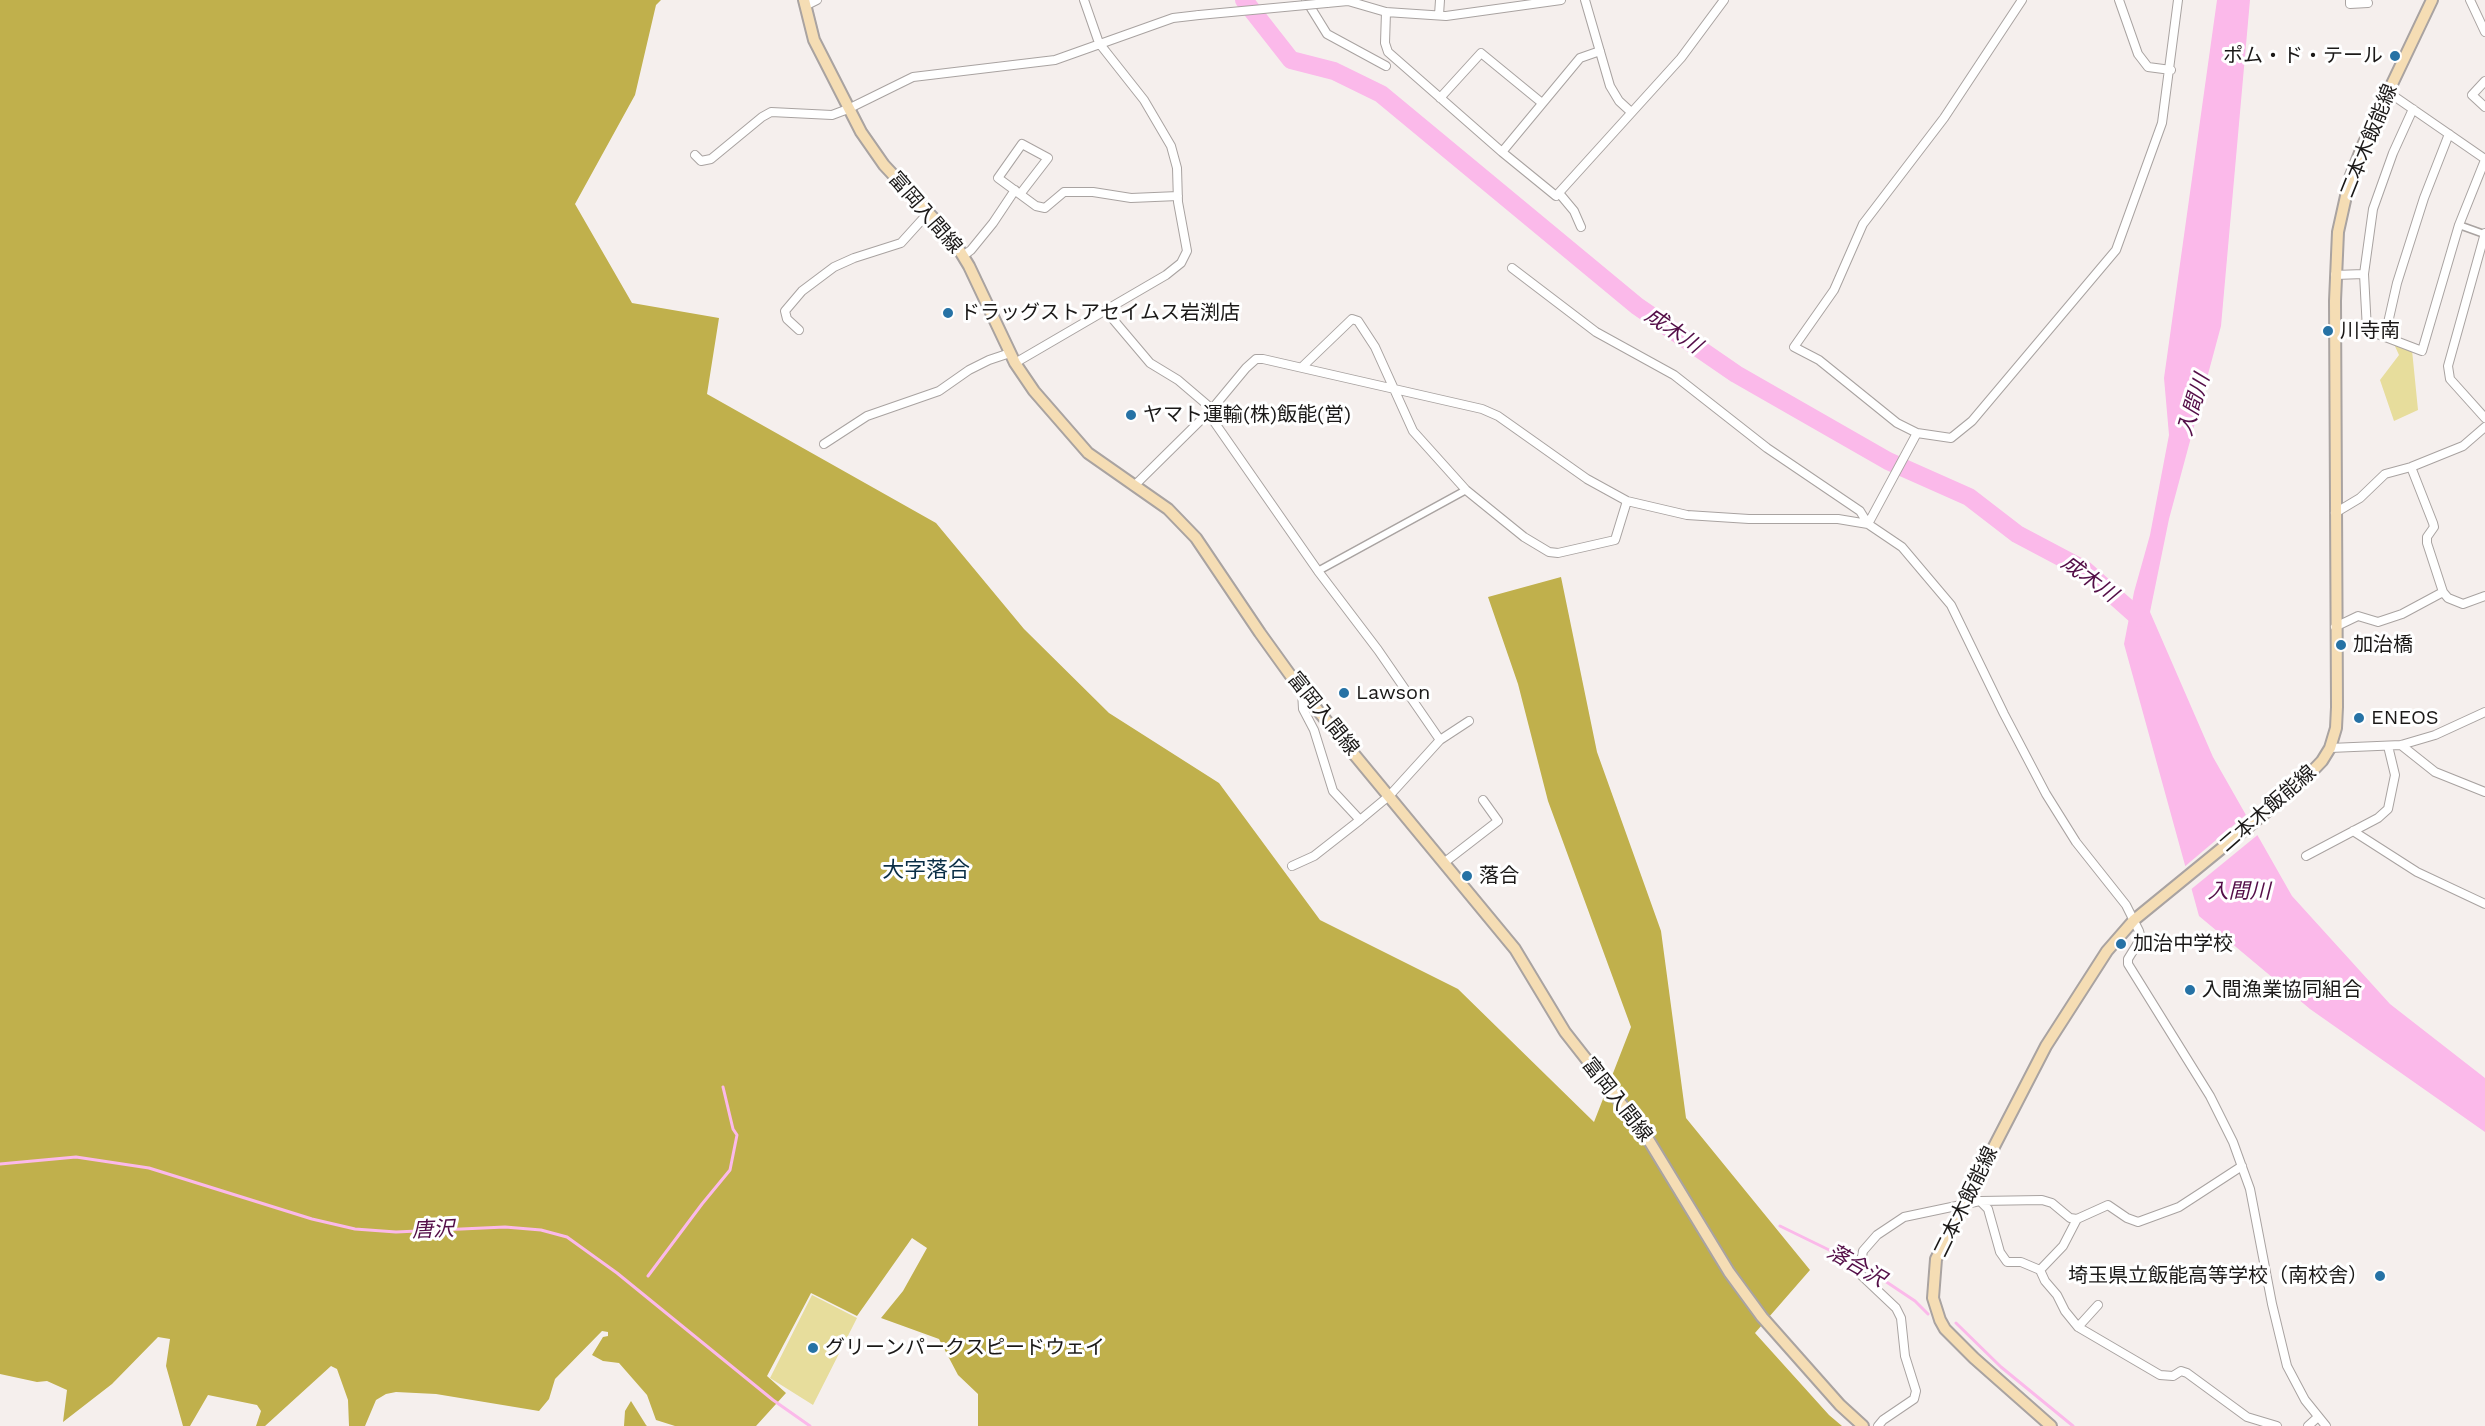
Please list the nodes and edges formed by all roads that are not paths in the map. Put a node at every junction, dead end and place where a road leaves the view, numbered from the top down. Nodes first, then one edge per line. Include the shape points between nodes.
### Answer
1 (817, 0) edge
2 (1084, 0) edge
3 (1306, 0) edge
4 (1440, 0) edge
5 (1561, 0) edge
6 (1585, 0) edge
7 (1724, 0) edge
8 (2022, 0) edge
9 (2119, 0) edge
10 (2178, 0) edge
11 (2350, 0) edge
12 (2432, 0) edge
13 (2470, 0) edge
14 (805, 3) edge
15 (1365, 3) edge
16 (2368, 3) dead end
17 (1386, 12) junction
18 (1438, 15) junction
19 (2485, 32) edge
20 (1099, 43) junction
21 (1599, 51) junction
22 (1386, 66) dead end
23 (2171, 70) junction
24 (2485, 81) edge
25 (2388, 92) junction
26 (1440, 98) junction
27 (1542, 103) junction
28 (2485, 106) edge
29 (848, 109) junction
30 (2413, 109) junction
31 (1631, 112) junction
32 (2450, 134) junction
33 (1502, 152) junction
34 (695, 155) dead end
35 (2485, 159) edge
36 (1018, 192) junction
37 (1558, 193) junction
38 (1178, 195) junction
39 (928, 212) junction
40 (2459, 225) junction
41 (1581, 227) dead end
42 (2485, 234) edge
43 (963, 256) junction
44 (1512, 268) dead end
45 (2364, 274) junction
46 (2335, 275) junction
47 (1106, 311) junction
48 (799, 330) dead end
49 (2385, 336) junction
50 (1013, 358) junction
51 (1302, 367) junction
52 (1392, 387) junction
53 (1210, 411) junction
54 (2485, 418) edge
55 (2485, 427) edge
56 (1917, 433) junction
57 (824, 444) dead end
58 (2411, 467) junction
59 (1134, 486) junction
60 (1466, 490) junction
61 (1627, 501) junction
62 (2335, 513) junction
63 (1868, 524) junction
64 (1318, 571) junction
65 (2443, 591) junction
66 (2485, 597) edge
67 (2335, 627) junction
68 (1301, 690) junction
69 (2485, 712) edge
70 (1469, 721) dead end
71 (1440, 740) junction
72 (2401, 745) junction
73 (2388, 746) junction
74 (2330, 748) junction
75 (2485, 792) edge
76 (1390, 795) junction
77 (1483, 800) dead end
78 (1360, 820) junction
79 (2353, 831) junction
80 (2306, 856) dead end
81 (1445, 862) junction
82 (1292, 866) dead end
83 (2485, 904) edge
84 (2139, 917) junction
85 (2141, 938) junction
86 (2155, 941) dead end
87 (2242, 1166) junction
88 (1980, 1201) junction
89 (1964, 1203) junction
90 (2077, 1219) junction
91 (2040, 1270) junction
92 (2098, 1305) dead end
93 (2078, 1328) junction
94 (2318, 1417) junction
95 (1863, 1426) edge
96 (1878, 1426) edge
97 (2051, 1426) edge
98 (2277, 1426) edge
99 (2308, 1426) edge
100 (2326, 1426) edge

1 - 14 street
2 - 20 street
3 - 22 street via 1327,34
4 - 18 street
5 - 18 street
6 - 21 street
7 - 31 street via 1681,58
8 - 56 street via 1944,118 1863,224 1834,290 1794,347 1819,360 1897,423
9 - 23 street via 2138,54 2148,67
10 - 23 street
11 - 16 street via 2350,4
12 - 25 main road, 二本木飯能線
13 - 19 street
14 - 29 main road, 富岡入間線 via 814,40
15 - 17 street
15 - 20 street, bridge via 1348,1 1173,18
17 - 18 street
17 - 26 street via 1388,52
20 - 29 street via 1055,60 914,77
20 - 38 street via 1144,100 1167,138 1177,168
21 - 27 street via 1580,58
21 - 31 street via 1610,86
23 - 56 street via 2158,138 2116,250 1972,421 1951,438
24 - 28 street via 2472,96
25 - 30 street
25 - 46 main road, 二本木飯能線 via 2350,178 2340,214
26 - 27 street via 1481,53
26 - 33 street
27 - 33 street
29 - 34 street via 832,115 771,112 711,159 701,161
29 - 39 main road, 富岡入間線 via 884,165
30 - 32 street
30 - 45 street via 2379,190
31 - 37 street
32 - 35 street
32 - 49 street via 2424,198
33 - 37 street via 1556,196
35 - 40 street
36 - 36 street via 1048,158 1022,144 998,178
36 - 38 street via 1045,208 1064,192 1131,198
36 - 43 street
37 - 41 street via 1574,211
38 - 47 street via 1187,251 1181,262
39 - 43 main road, 富岡入間線
39 - 48 street via 901,243 834,267 802,291 785,311 787,319
40 - 42 street
40 - 49 street via 2422,351
42 - 54 street via 2448,366 2450,379
43 - 50 main road, 富岡入間線
44 - 63 street via 1596,332 1674,375 1767,448 1860,511
45 - 46 street
45 - 49 street via 2367,330
46 - 62 main road, 二本木飯能線
47 - 50 street
47 - 53 street via 1150,363 1178,381
50 - 57 street via 979,365 939,391 867,416
50 - 59 main road, 富岡入間線 via 1034,391 1088,453
51 - 52 street
51 - 52 street via 1352,319 1358,321 1375,347
51 - 53 street via 1256,359
52 - 60 street via 1413,431
52 - 61 street via 1498,416 1587,479
53 - 59 street
53 - 64 street
55 - 58 street via 2463,446
56 - 63 street
58 - 62 street via 2385,474 2360,498
58 - 65 street via 2433,523 2427,543
59 - 68 main road, 富岡入間線 via 1168,509 1197,538
60 - 61 street via 1524,537 1558,553 1615,540
60 - 64 street
61 - 63 street via 1687,515 1838,519
62 - 67 main road, 二本木飯能線
63 - 84 street via 1902,548 1951,605 2050,802 2076,842
64 - 71 street
65 - 66 street via 2448,598 2463,604
65 - 67 street via 2402,614 2378,622 2358,616
67 - 74 main road, 二本木飯能線 via 2336,728
68 - 76 main road, 富岡入間線
68 - 78 street via 1303,709 1314,730 1333,791
69 - 72 street via 2435,735
70 - 71 street
71 - 76 street
72 - 73 street
72 - 75 street via 2435,772
73 - 74 street
73 - 79 street via 2395,775 2388,809
74 - 84 main road, 二本木飯能線 via 2314,771
76 - 78 street
76 - 81 main road, 富岡入間線
77 - 81 street via 1498,821
78 - 82 street via 1314,856
79 - 80 street
79 - 83 street via 2417,872
81 - 95 main road, 富岡入間線 via 1515,949 1565,1032 1645,1134 1729,1272 1762,1317
84 - 85 street
84 - 89 main road, 二本木飯能線 via 2107,951 2062,1019
85 - 86 street
85 - 87 street via 2128,964 2210,1096
87 - 90 street via 2179,1208 2148,1220 2127,1218 2108,1205
87 - 94 street via 2256,1215 2282,1351 2295,1383
88 - 89 street
88 - 90 street via 2042,1200
88 - 91 street via 1988,1209 2000,1252 2007,1262 2021,1262
89 - 96 street via 1904,1217 1877,1235 1863,1251 1859,1273 1902,1318 1905,1356 1916,1391 1914,1399
89 - 97 main road, 二本木飯能線 via 1935,1265 1933,1298 1940,1320 1974,1358
90 - 91 street via 2063,1246
91 - 93 street
92 - 93 street
93 - 98 street via 2160,1375 2187,1373 2247,1417
94 - 99 street
94 - 100 street

